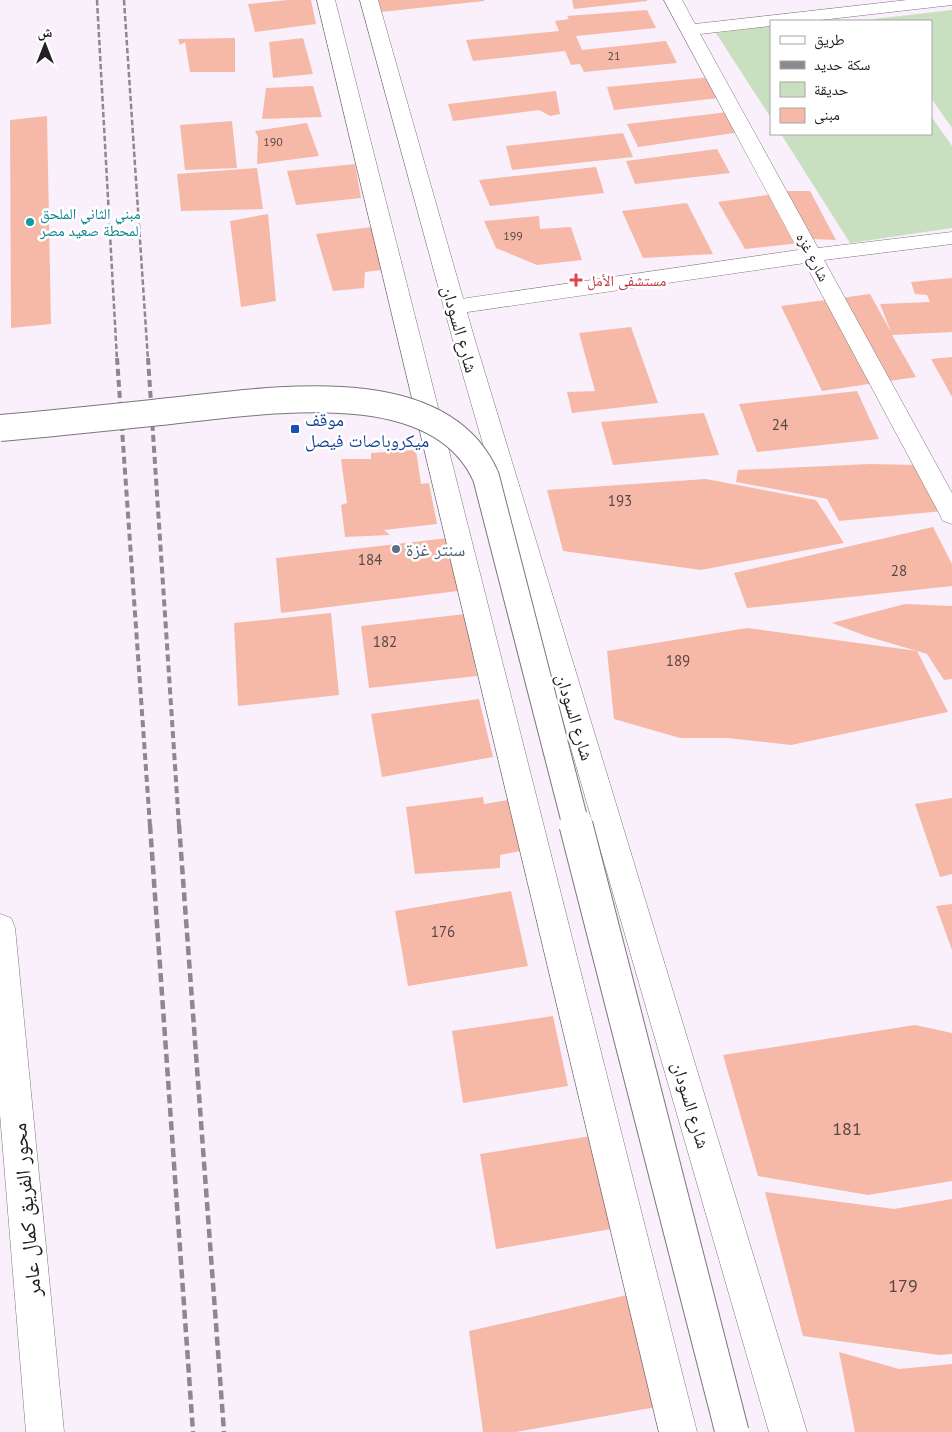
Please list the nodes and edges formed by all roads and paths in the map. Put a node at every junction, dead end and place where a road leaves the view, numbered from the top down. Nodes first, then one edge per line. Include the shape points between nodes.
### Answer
1 (326, 0) edge
2 (369, 0) edge
3 (673, 0) edge
4 (952, 0) edge
5 (777, 20) edge
6 (770, 21) edge
7 (690, 30) junction
8 (952, 238) edge
9 (812, 255) junction
10 (454, 307) junction
11 (0, 428) edge
12 (952, 515) edge
13 (0, 928) edge
14 (45, 1432) edge
15 (678, 1432) edge
16 (732, 1432) edge
17 (788, 1432) edge

1 - 15 main road
2 - 10 main road, شارع السودان
3 - 7 main road, شارع غزه
4 - 5 main road
6 - 7 main road
7 - 9 main road, شارع غزه
8 - 9 main road
9 - 10 main road
9 - 12 main road, شارع غزه
10 - 17 main road, شارع السودان
11 - 16 main road, bridge via 280,399 330,398 374,403 411,413 442,427 468,447 482,466
13 - 14 main road, محور الفريق كمال عامر

